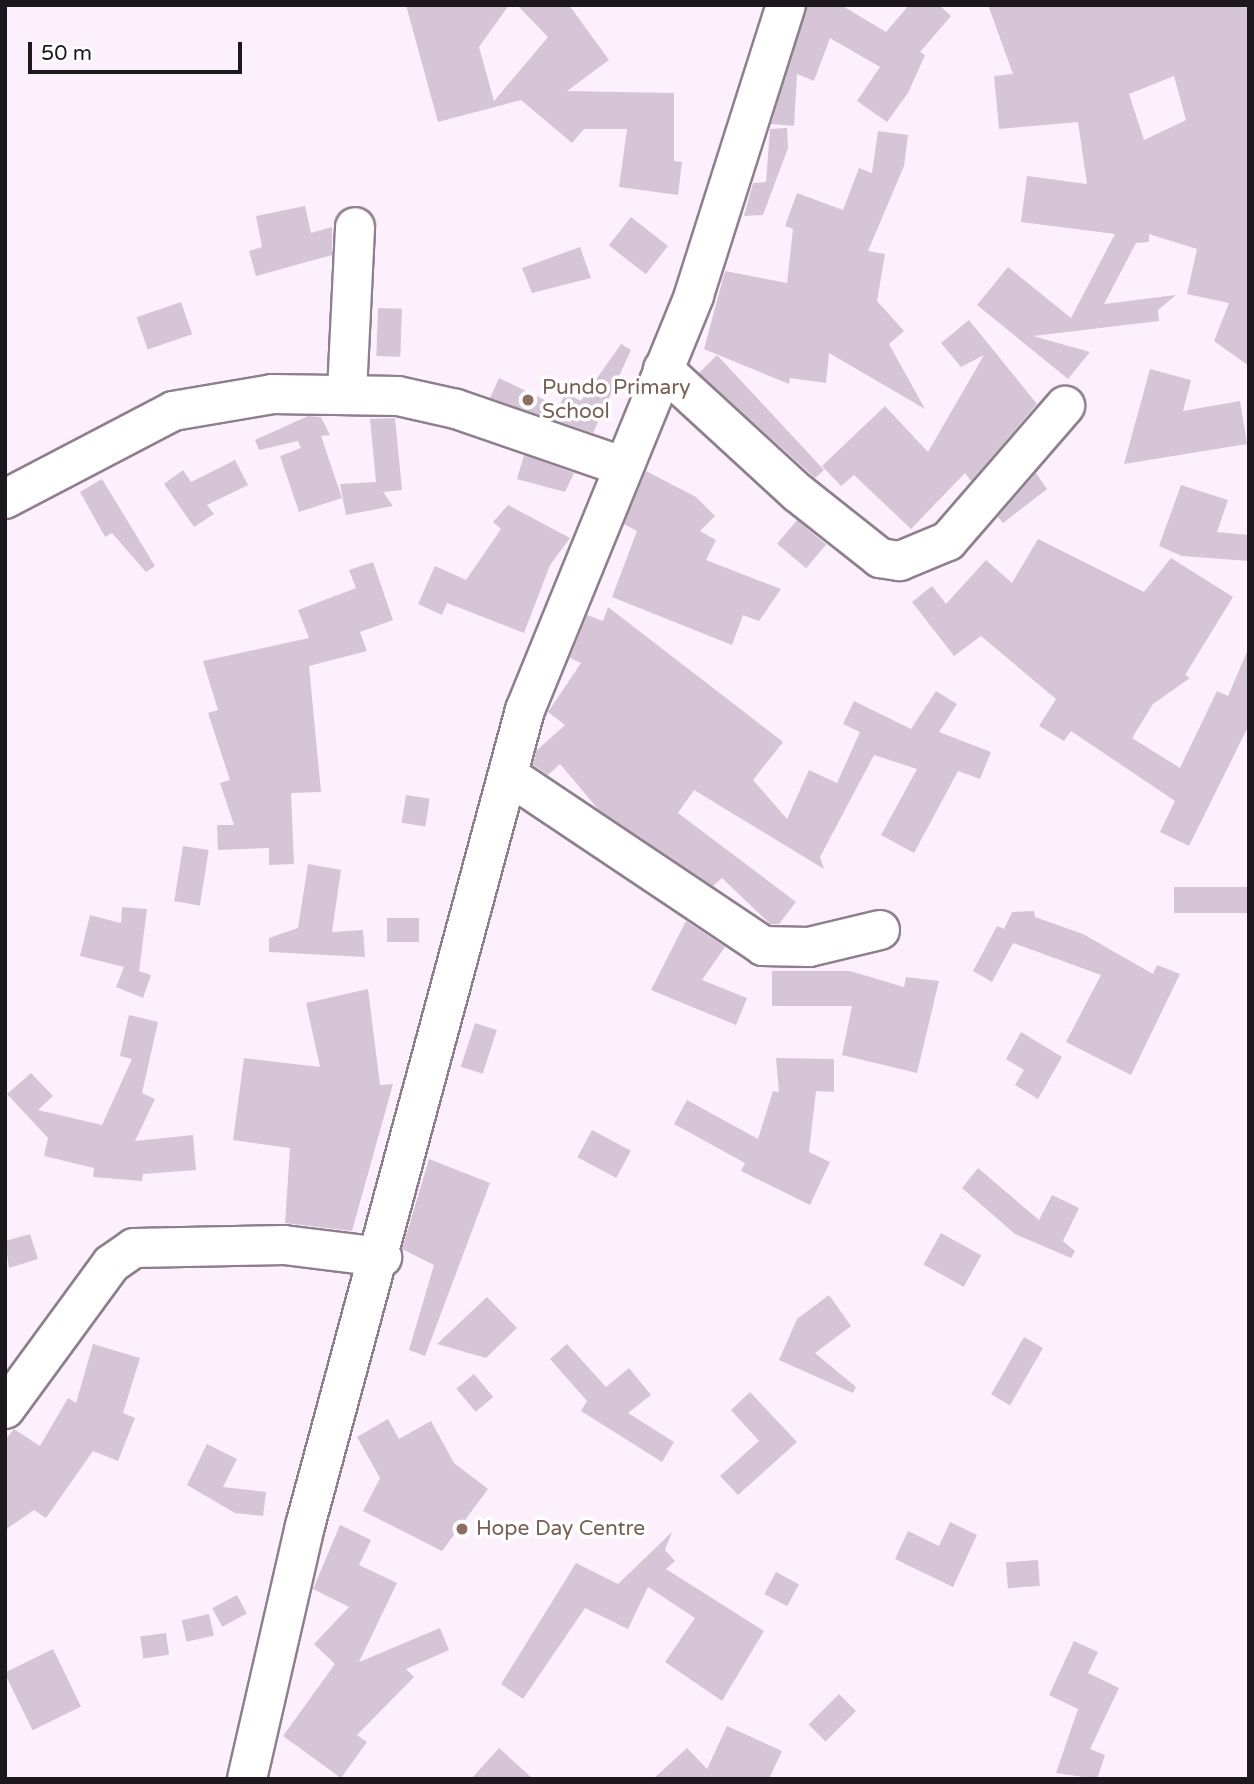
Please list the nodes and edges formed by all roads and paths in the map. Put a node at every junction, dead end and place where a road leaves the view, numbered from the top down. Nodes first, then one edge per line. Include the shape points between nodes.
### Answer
1 (786, 5) edge
2 (355, 227) dead end
3 (663, 369) junction
4 (347, 393) junction
5 (1065, 406) dead end
6 (622, 466) junction
7 (5, 499) edge
8 (508, 775) junction
9 (880, 930) dead end
10 (382, 1257) junction
11 (5, 1409) edge
12 (247, 1779) edge

1 - 3 street via 694,295
2 - 4 street
3 - 5 street via 798,494 880,558 900,561 948,541
3 - 6 street
4 - 6 street via 456,409
4 - 7 street via 272,394 173,411
6 - 8 street via 525,709
8 - 9 street via 763,946 809,947
8 - 10 street
10 - 11 street via 284,1245 134,1248 111,1264
10 - 12 street via 305,1526

